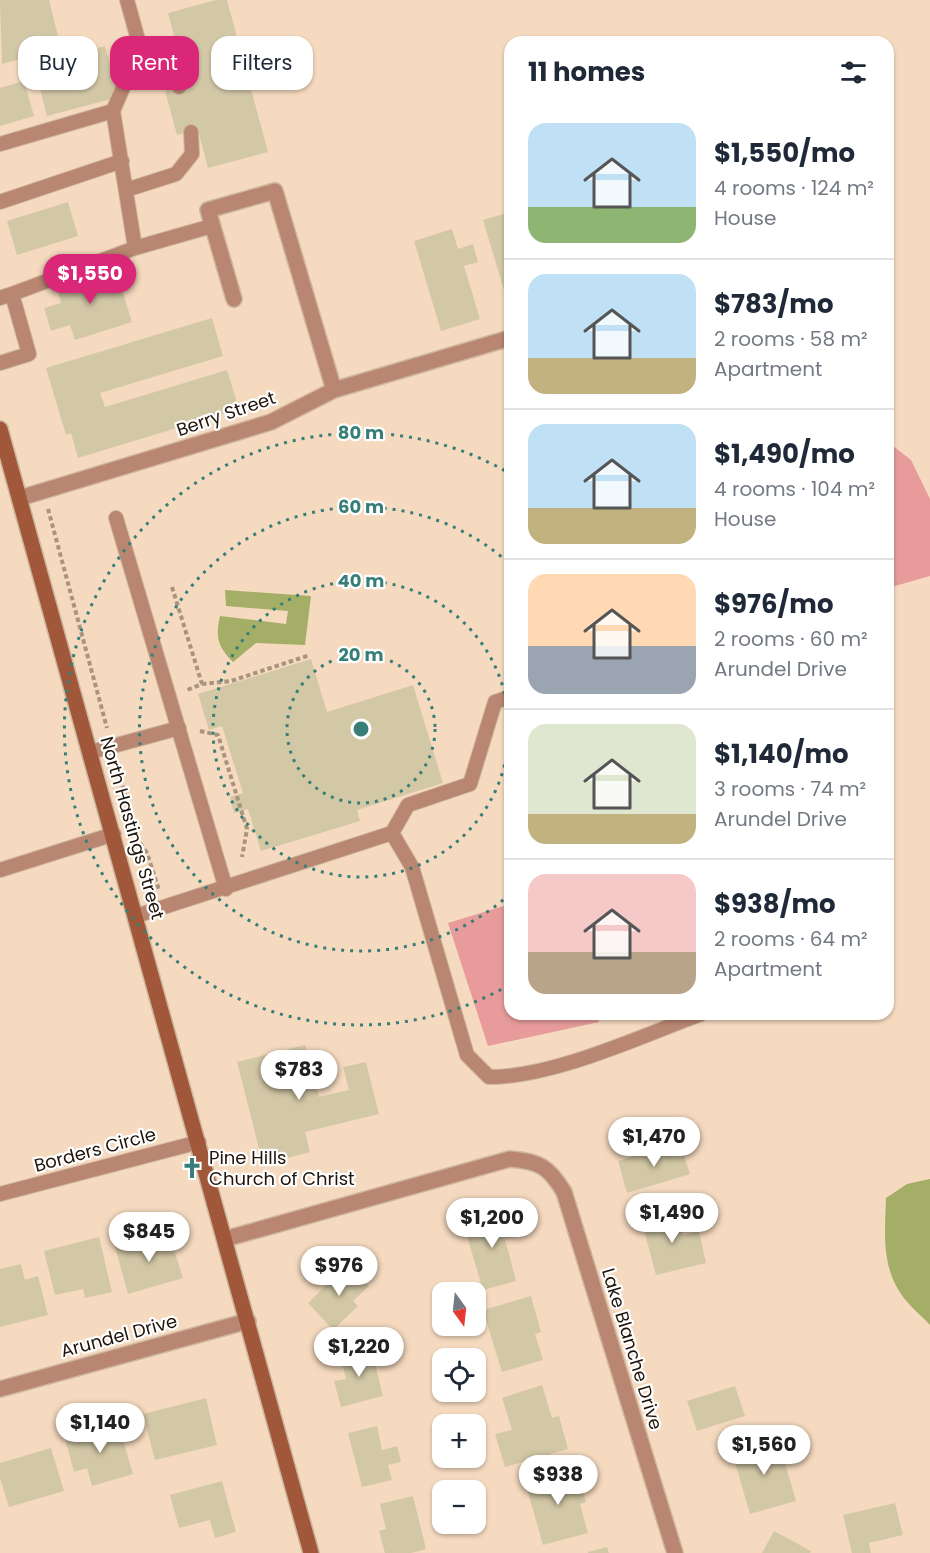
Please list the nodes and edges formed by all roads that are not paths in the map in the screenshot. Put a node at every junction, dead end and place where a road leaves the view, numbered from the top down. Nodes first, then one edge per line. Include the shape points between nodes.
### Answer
1 (127, 0) edge
2 (137, 36) edge
3 (122, 90) edge
4 (113, 111) junction
5 (191, 132) dead end
6 (0, 144) edge
7 (122, 161) junction
8 (126, 190) junction
9 (0, 202) edge
10 (213, 226) junction
11 (135, 248) junction
12 (6, 296) edge
13 (234, 299) dead end
14 (504, 340) edge
15 (0, 363) edge
16 (334, 390) junction
17 (0, 429) edge
18 (5, 466) edge
19 (20, 498) junction
20 (116, 518) dead end
21 (504, 700) edge
22 (179, 728) junction
23 (91, 752) junction
24 (392, 833) junction
25 (114, 834) junction
26 (0, 870) edge
27 (226, 889) junction
28 (136, 916) junction
29 (684, 1020) edge
30 (199, 1142) junction
31 (0, 1194) edge
32 (225, 1239) junction
33 (248, 1321) junction
34 (0, 1389) edge
35 (311, 1553) edge
36 (675, 1553) edge

1 - 2 lane
3 - 4 lane
4 - 6 lane
4 - 7 lane
5 - 8 lane via 192,154 176,174
7 - 8 lane
7 - 9 lane
8 - 11 lane
10 - 11 lane
10 - 13 street
10 - 16 street via 208,210 274,191
11 - 12 lane
12 - 15 lane via 29,354
14 - 16 street, Berry Street
16 - 19 street, Berry Street via 271,422
17 - 18 street, North Hastings Street
18 - 19 street, North Hastings Street
19 - 23 street, North Hastings Street
20 - 22 lane
21 - 24 lane via 495,702 470,784 408,805
22 - 23 lane
22 - 27 lane
23 - 25 street, North Hastings Street
24 - 27 lane
24 - 29 lane via 412,867 467,1055 489,1077 514,1077
25 - 26 lane
25 - 28 street, North Hastings Street
27 - 28 lane
28 - 30 street, North Hastings Street
30 - 31 lane, Borders Circle
30 - 32 street, North Hastings Street
32 - 33 street, North Hastings Street
32 - 36 street, Lake Blanche Drive via 496,1162 510,1159 540,1164 552,1173 564,1192
33 - 34 street, Arundel Drive
33 - 35 street, North Hastings Street

